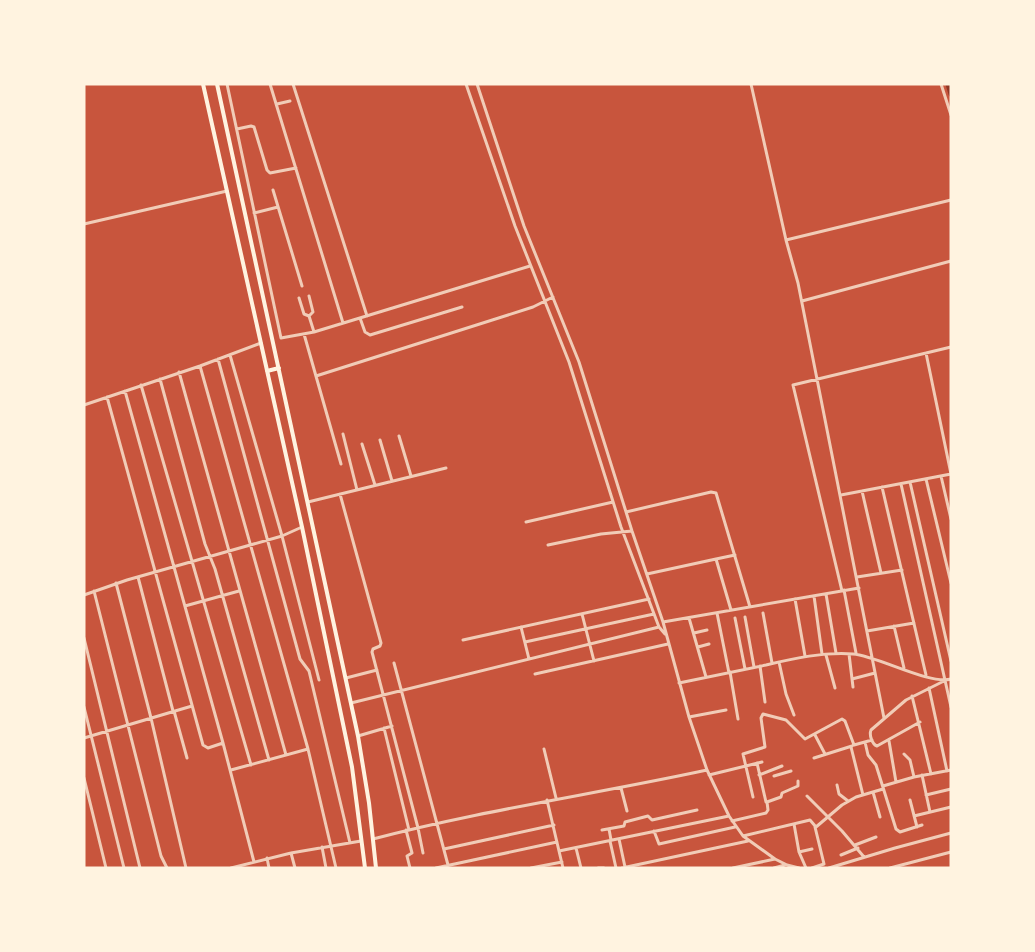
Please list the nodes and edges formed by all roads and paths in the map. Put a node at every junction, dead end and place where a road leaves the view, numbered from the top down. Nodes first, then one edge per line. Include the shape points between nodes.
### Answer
1 (203, 84) edge
2 (217, 84) edge
3 (226, 84) edge
4 (270, 84) edge
5 (293, 84) edge
6 (466, 84) edge
7 (477, 84) edge
8 (751, 84) edge
9 (941, 84) edge
10 (290, 101) dead end
11 (277, 105) junction
12 (951, 115) edge
13 (236, 129) junction
14 (296, 168) junction
15 (273, 190) dead end
16 (227, 191) junction
17 (951, 200) edge
18 (278, 207) junction
19 (254, 213) junction
20 (84, 224) edge
21 (786, 240) junction
22 (951, 261) edge
23 (530, 266) junction
24 (302, 286) dead end
25 (309, 296) dead end
26 (553, 297) junction
27 (299, 298) dead end
28 (801, 301) junction
29 (545, 302) junction
30 (462, 307) dead end
31 (309, 316) junction
32 (367, 316) junction
33 (360, 318) junction
34 (343, 323) junction
35 (314, 332) junction
36 (304, 334) junction
37 (261, 343) junction
38 (951, 347) edge
39 (926, 353) junction
40 (230, 355) junction
41 (218, 359) junction
42 (200, 366) junction
43 (279, 368) junction
44 (267, 371) junction
45 (179, 372) junction
46 (316, 376) junction
47 (160, 379) junction
48 (817, 379) junction
49 (141, 385) junction
50 (124, 391) junction
51 (107, 397) junction
52 (84, 405) edge
53 (343, 434) dead end
54 (399, 436) dead end
55 (380, 440) dead end
56 (362, 444) dead end
57 (341, 464) dead end
58 (446, 468) dead end
59 (951, 474) edge
60 (411, 476) junction
61 (941, 476) junction
62 (926, 479) junction
63 (392, 481) junction
64 (910, 482) junction
65 (901, 484) junction
66 (375, 485) junction
67 (882, 487) junction
68 (357, 489) junction
69 (862, 491) junction
70 (340, 494) junction
71 (841, 495) junction
72 (308, 502) junction
73 (613, 502) junction
74 (626, 512) junction
75 (951, 519) edge
76 (526, 522) dead end
77 (302, 526) junction
78 (632, 531) junction
79 (623, 532) junction
80 (282, 536) junction
81 (268, 540) junction
82 (249, 545) junction
83 (548, 545) dead end
84 (228, 551) junction
85 (735, 554) junction
86 (210, 556) junction
87 (716, 559) junction
88 (191, 562) junction
89 (174, 567) junction
90 (902, 570) junction
91 (156, 572) junction
92 (881, 573) junction
93 (646, 574) junction
94 (138, 577) junction
95 (857, 577) junction
96 (116, 583) junction
97 (951, 583) edge
98 (859, 588) junction
99 (94, 591) junction
100 (239, 591) junction
101 (843, 591) junction
102 (826, 594) junction
103 (84, 595) edge
104 (223, 596) junction
105 (814, 596) junction
106 (649, 598) junction
107 (795, 599) junction
108 (204, 600) junction
109 (185, 606) junction
110 (750, 607) junction
111 (731, 610) junction
112 (717, 613) junction
113 (763, 613) dead end
114 (582, 614) junction
115 (654, 614) junction
116 (745, 617) dead end
117 (688, 618) junction
118 (735, 618) dead end
119 (663, 622) junction
120 (914, 623) junction
121 (894, 626) junction
122 (521, 627) junction
123 (659, 627) junction
124 (586, 629) junction
125 (707, 630) dead end
126 (867, 631) junction
127 (693, 633) junction
128 (665, 634) junction
129 (84, 638) edge
130 (463, 640) dead end
131 (525, 642) junction
132 (590, 644) junction
133 (668, 644) junction
134 (709, 644) dead end
135 (698, 647) junction
136 (836, 653) junction
137 (824, 654) junction
138 (849, 654) junction
139 (856, 654) junction
140 (805, 656) junction
141 (529, 659) junction
142 (873, 659) junction
143 (594, 661) junction
144 (951, 661) edge
145 (779, 662) junction
146 (394, 663) dead end
147 (772, 663) junction
148 (760, 666) junction
149 (754, 667) junction
150 (746, 669) junction
151 (904, 669) junction
152 (377, 670) junction
153 (729, 672) junction
154 (876, 673) junction
155 (535, 674) dead end
156 (926, 676) junction
157 (346, 678) junction
158 (706, 678) junction
159 (852, 679) junction
160 (951, 680) edge
161 (319, 681) dead end
162 (946, 681) junction
163 (679, 683) junction
164 (853, 687) dead end
165 (835, 688) dead end
166 (929, 688) junction
167 (402, 690) junction
168 (384, 695) junction
169 (912, 696) junction
170 (765, 702) dead end
171 (351, 703) junction
172 (192, 706) junction
173 (84, 707) edge
174 (951, 707) edge
175 (326, 709) dead end
176 (726, 710) dead end
177 (174, 711) junction
178 (320, 711) junction
179 (794, 715) dead end
180 (689, 717) junction
181 (151, 718) junction
182 (884, 718) junction
183 (738, 719) dead end
184 (920, 722) junction
185 (128, 725) junction
186 (392, 726) junction
187 (384, 728) junction
188 (107, 731) junction
189 (92, 735) junction
190 (815, 735) junction
191 (358, 736) junction
192 (84, 738) edge
193 (872, 740) junction
194 (889, 741) junction
195 (865, 742) junction
196 (223, 743) junction
197 (853, 746) junction
198 (308, 749) junction
199 (544, 749) dead end
200 (826, 754) junction
201 (904, 754) dead end
202 (286, 755) junction
203 (187, 758) dead end
204 (814, 758) dead end
205 (269, 760) junction
206 (762, 762) dead end
207 (757, 763) junction
208 (251, 765) junction
209 (746, 765) junction
210 (782, 766) dead end
211 (707, 770) junction
212 (949, 770) edge
213 (231, 771) junction
214 (791, 771) dead end
215 (773, 773) junction
216 (931, 774) junction
217 (709, 775) junction
218 (759, 775) junction
219 (922, 776) junction
220 (914, 777) junction
221 (84, 778) edge
222 (798, 781) dead end
223 (897, 782) junction
224 (775, 783) dead end
225 (837, 786) dead end
226 (621, 788) junction
227 (883, 788) junction
228 (951, 789) edge
229 (873, 792) junction
230 (863, 795) junction
231 (926, 795) junction
232 (807, 796) dead end
233 (753, 797) dead end
234 (556, 798) junction
235 (547, 800) junction
236 (909, 800) dead end
237 (848, 801) junction
238 (767, 803) junction
239 (951, 807) edge
240 (697, 810) dead end
241 (627, 811) dead end
242 (931, 812) junction
243 (729, 816) junction
244 (914, 816) junction
245 (828, 817) junction
246 (880, 817) dead end
247 (732, 821) junction
248 (438, 823) junction
249 (794, 824) junction
250 (554, 825) junction
251 (736, 827) junction
252 (815, 827) junction
253 (418, 828) junction
254 (609, 829) junction
255 (407, 830) junction
256 (602, 830) dead end
257 (654, 831) junction
258 (951, 833) edge
259 (743, 836) junction
260 (876, 837) dead end
261 (373, 839) junction
262 (619, 839) junction
263 (611, 840) junction
264 (362, 841) junction
265 (748, 841) junction
266 (557, 842) junction
267 (350, 843) junction
268 (332, 846) junction
269 (322, 847) junction
270 (856, 847) junction
271 (576, 848) junction
272 (444, 849) junction
273 (812, 849) dead end
274 (559, 851) junction
275 (799, 852) junction
276 (951, 852) edge
277 (291, 853) junction
278 (423, 853) dead end
279 (841, 855) dead end
280 (864, 857) junction
281 (267, 858) junction
282 (775, 859) junction
283 (254, 862) junction
284 (562, 862) junction
285 (448, 865) junction
286 (247, 866) edge
287 (789, 867) edge
288 (106, 868) edge
289 (124, 868) edge
290 (140, 868) edge
291 (167, 868) edge
292 (186, 868) edge
293 (231, 868) edge
294 (269, 868) edge
295 (295, 868) edge
296 (326, 868) edge
297 (336, 868) edge
298 (365, 868) edge
299 (376, 868) edge
300 (410, 868) edge
301 (436, 868) edge
302 (531, 868) edge
303 (563, 868) edge
304 (581, 868) edge
305 (598, 868) edge
306 (604, 868) edge
307 (616, 868) edge
308 (624, 868) edge
309 (733, 868) edge
310 (774, 868) edge
311 (799, 868) edge
312 (806, 868) edge
313 (812, 868) edge
314 (829, 868) edge
315 (890, 868) edge

1 - 16 main road
2 - 43 main road
3 - 13 street
4 - 11 street
5 - 32 street
6 - 23 street
7 - 26 street via 524,226
8 - 21 street
9 - 12 street
10 - 11 street
11 - 14 street
13 - 14 street via 254,128 270,173
13 - 19 street
14 - 34 street
15 - 18 street
16 - 20 street
16 - 37 main road
17 - 21 street
18 - 19 street
18 - 24 street
19 - 36 street via 281,338
21 - 28 street
22 - 28 street
23 - 29 street
23 - 32 street
25 - 31 street via 313,312
26 - 29 street
26 - 74 street via 579,362
27 - 31 street via 304,314
28 - 48 street
29 - 46 street
29 - 73 street
30 - 33 street via 370,335
31 - 35 street
32 - 33 street
33 - 34 street
34 - 35 street
35 - 36 street
36 - 46 street
37 - 40 street
37 - 44 main road
38 - 39 street
39 - 48 street
39 - 59 street
40 - 41 street
40 - 80 street
41 - 42 street
41 - 81 street
42 - 45 street
42 - 82 street
43 - 44 main road
43 - 72 main road
44 - 77 main road
45 - 47 street
45 - 84 street
46 - 57 street
47 - 49 street
47 - 86 street
48 - 71 street
48 - 101 street via 792,387
49 - 50 street
49 - 88 street
50 - 51 street
50 - 89 street
51 - 52 street
51 - 91 street
53 - 68 street
54 - 60 street
55 - 63 street
56 - 66 street
58 - 60 street
59 - 61 street
60 - 63 street
61 - 62 street
61 - 75 street
62 - 64 street
62 - 97 street
63 - 66 street
64 - 65 street
64 - 144 street
65 - 67 street
65 - 162 street
66 - 68 street
67 - 69 street
67 - 90 street
68 - 70 street
69 - 71 street
69 - 92 street
70 - 72 street
70 - 152 street via 381,645 372,651
71 - 95 street
72 - 157 main road
73 - 76 street
73 - 79 street
74 - 78 street
74 - 85 street via 714,492
77 - 80 street
77 - 264 main road via 352,767
78 - 79 street
78 - 93 street
79 - 83 street
79 - 106 street
80 - 81 street
80 - 161 street
81 - 82 street
81 - 178 street via 300,659 309,671
82 - 84 street
82 - 198 street
84 - 86 street
84 - 100 street
85 - 87 street
85 - 110 street
86 - 88 street
86 - 104 street
87 - 93 street
87 - 111 street
88 - 89 street
88 - 108 street
89 - 91 street
89 - 109 street
90 - 92 street
90 - 120 street
91 - 94 street
91 - 172 street
92 - 95 street
93 - 119 street
94 - 96 street
94 - 177 street
95 - 98 street
96 - 99 street
96 - 181 street
98 - 101 street
98 - 126 street
99 - 103 street
99 - 185 street
100 - 104 street
100 - 202 street
101 - 102 street
101 - 139 street
102 - 105 street
102 - 136 street
104 - 108 street
104 - 205 street
105 - 107 street
105 - 137 street
106 - 114 street
106 - 115 street
107 - 110 street
107 - 140 street
108 - 109 street
108 - 208 street
109 - 196 street
110 - 111 street
111 - 112 street
112 - 117 street
112 - 153 street
113 - 147 street
114 - 122 street
114 - 124 street
115 - 123 street
115 - 124 street
116 - 149 street
117 - 119 street
117 - 127 street
118 - 150 street
119 - 128 street
120 - 121 street
120 - 156 street
121 - 126 street
121 - 151 street
122 - 130 street
122 - 131 street
123 - 128 street
123 - 132 street
124 - 131 street
124 - 132 street
125 - 127 street
126 - 142 street
127 - 135 street
128 - 133 street
129 - 188 street
131 - 141 street
132 - 141 street
132 - 143 street
133 - 143 street
133 - 163 street
134 - 135 street
135 - 158 street
136 - 137 street
136 - 138 street
137 - 140 street
137 - 165 street
138 - 139 street
138 - 159 street
139 - 142 street
140 - 145 street
141 - 167 street
142 - 151 street
142 - 154 street
143 - 155 street
145 - 147 street
145 - 179 street
146 - 167 street
147 - 148 street
148 - 149 street
148 - 170 street
149 - 150 street
150 - 153 street
151 - 156 street
152 - 157 street
152 - 168 street
153 - 158 street
153 - 183 street
154 - 159 street
154 - 182 street
156 - 162 street
157 - 171 main road
158 - 163 street
159 - 164 street
160 - 162 street
162 - 166 street
162 - 174 street
163 - 180 street
166 - 169 street
166 - 212 street
167 - 168 street
167 - 248 street
168 - 171 street
168 - 186 street
169 - 182 street
169 - 184 street
171 - 191 main road
172 - 177 street
172 - 196 street via 204,747
173 - 189 street
175 - 178 street
176 - 180 street
177 - 181 street
177 - 203 street
178 - 267 street
180 - 211 street
181 - 185 street
181 - 292 street
182 - 193 street via 870,731
184 - 194 street
184 - 216 street
185 - 188 street
185 - 291 street
186 - 187 street
186 - 253 street
187 - 191 street
187 - 255 street
188 - 189 street
188 - 290 street
189 - 192 street
189 - 289 street
190 - 197 street via 843,719
190 - 200 street
190 - 209 street via 804,739 786,720 763,714 765,747 744,753
191 - 261 main road
193 - 194 street via 877,746
193 - 195 street
194 - 223 street
195 - 197 street
195 - 227 street
196 - 213 street
197 - 200 street
197 - 230 street
198 - 202 street
198 - 268 street
199 - 234 street
200 - 204 street
201 - 220 street via 910,760
202 - 205 street
205 - 208 street
206 - 207 street
207 - 209 street
207 - 218 street
208 - 213 street
209 - 217 street
209 - 233 street
210 - 215 street
211 - 217 street
211 - 226 street
212 - 216 street
213 - 283 street
214 - 215 street
215 - 218 street
215 - 224 street
216 - 219 street
217 - 243 street
218 - 238 street
219 - 220 street
219 - 231 street
220 - 223 street
221 - 288 street
222 - 238 street via 799,785
223 - 227 street
225 - 237 street via 839,794
226 - 234 street
226 - 241 street
227 - 229 street
227 - 244 street via 897,831 919,826
228 - 231 street
229 - 230 street
229 - 246 street
230 - 237 street
231 - 242 street
232 - 245 street
234 - 235 street
235 - 248 street
235 - 250 street
236 - 244 street
237 - 245 street
238 - 247 street via 766,813
239 - 242 street
240 - 254 street via 652,820 648,816
242 - 244 street
243 - 247 street
243 - 257 street
245 - 252 street
245 - 270 street
247 - 251 street
248 - 253 street
248 - 272 street
249 - 252 street via 810,820
249 - 259 street
249 - 275 street
250 - 266 street
250 - 272 street
251 - 257 street via 659,844
251 - 259 street
252 - 313 street via 824,864
253 - 255 street
253 - 278 street
254 - 256 street
254 - 263 street
255 - 261 street
255 - 300 street via 412,853 408,856
257 - 262 street
258 - 280 street
259 - 265 street
260 - 270 street
261 - 264 main road
261 - 299 main road
262 - 263 street
262 - 308 street
263 - 271 street
263 - 307 street
264 - 267 street
264 - 298 main road
265 - 282 street
265 - 308 street
266 - 274 street
266 - 285 street
267 - 268 street
268 - 269 street
268 - 297 street
269 - 277 street
269 - 296 street
270 - 279 street
270 - 280 street
271 - 274 street
271 - 304 street
272 - 285 street
273 - 275 street
274 - 284 street
275 - 312 street
276 - 315 street
277 - 281 street
277 - 295 street
280 - 314 street
281 - 283 street
281 - 294 street
282 - 287 street
282 - 309 street
283 - 286 street
284 - 302 street
284 - 303 street
285 - 301 street
286 - 293 street
287 - 310 street
287 - 311 street
305 - 306 street

